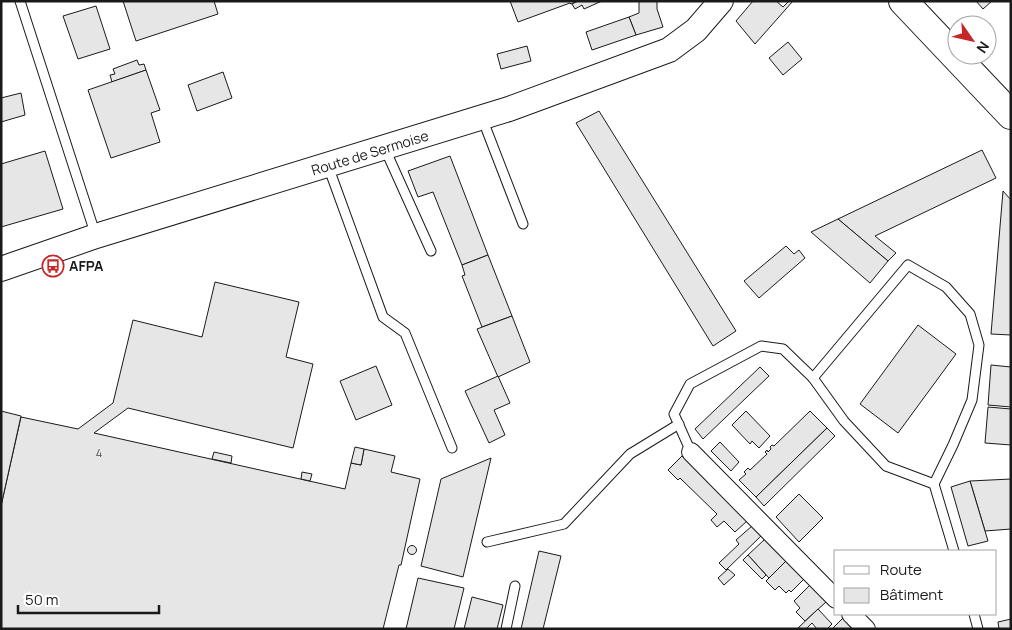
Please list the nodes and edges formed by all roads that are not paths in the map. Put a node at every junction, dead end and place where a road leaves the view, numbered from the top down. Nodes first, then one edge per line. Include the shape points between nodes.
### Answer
1 (20, 1) edge
2 (721, 1) edge
3 (903, 1) edge
4 (1011, 115) edge
5 (482, 118) junction
6 (384, 148) junction
7 (328, 166) junction
8 (523, 224) dead end
9 (96, 236) junction
10 (431, 251) dead end
11 (1, 269) edge
12 (813, 378) junction
13 (679, 424) junction
14 (452, 448) dead end
15 (691, 452) joint
16 (934, 484) junction
17 (487, 542) dead end
18 (954, 550) edge
19 (515, 586) dead end
20 (834, 597) edge
21 (852, 615) edge
22 (974, 615) edge
23 (506, 629) edge
24 (866, 629) edge
25 (978, 629) edge

1 - 9 lane
2 - 5 main road, Route de Sermoise via 696,30 669,50
3 - 4 main road
5 - 6 main road, Route de Sermoise
5 - 8 lane
6 - 7 main road, Route de Sermoise
6 - 10 lane
7 - 9 main road, Route de Sermoise
7 - 14 lane via 383,317 405,333
9 - 11 main road, Route de Sermoise
12 - 13 lane via 783,349 761,346 690,384 674,414
12 - 16 lane via 844,421 886,466
12 - 16 lane via 908,265 946,287 970,314 979,345 972,400
13 - 15 lane
13 - 17 lane via 630,454 564,524
15 - 20 street
16 - 18 lane
19 - 23 lane
21 - 24 street
22 - 25 lane

